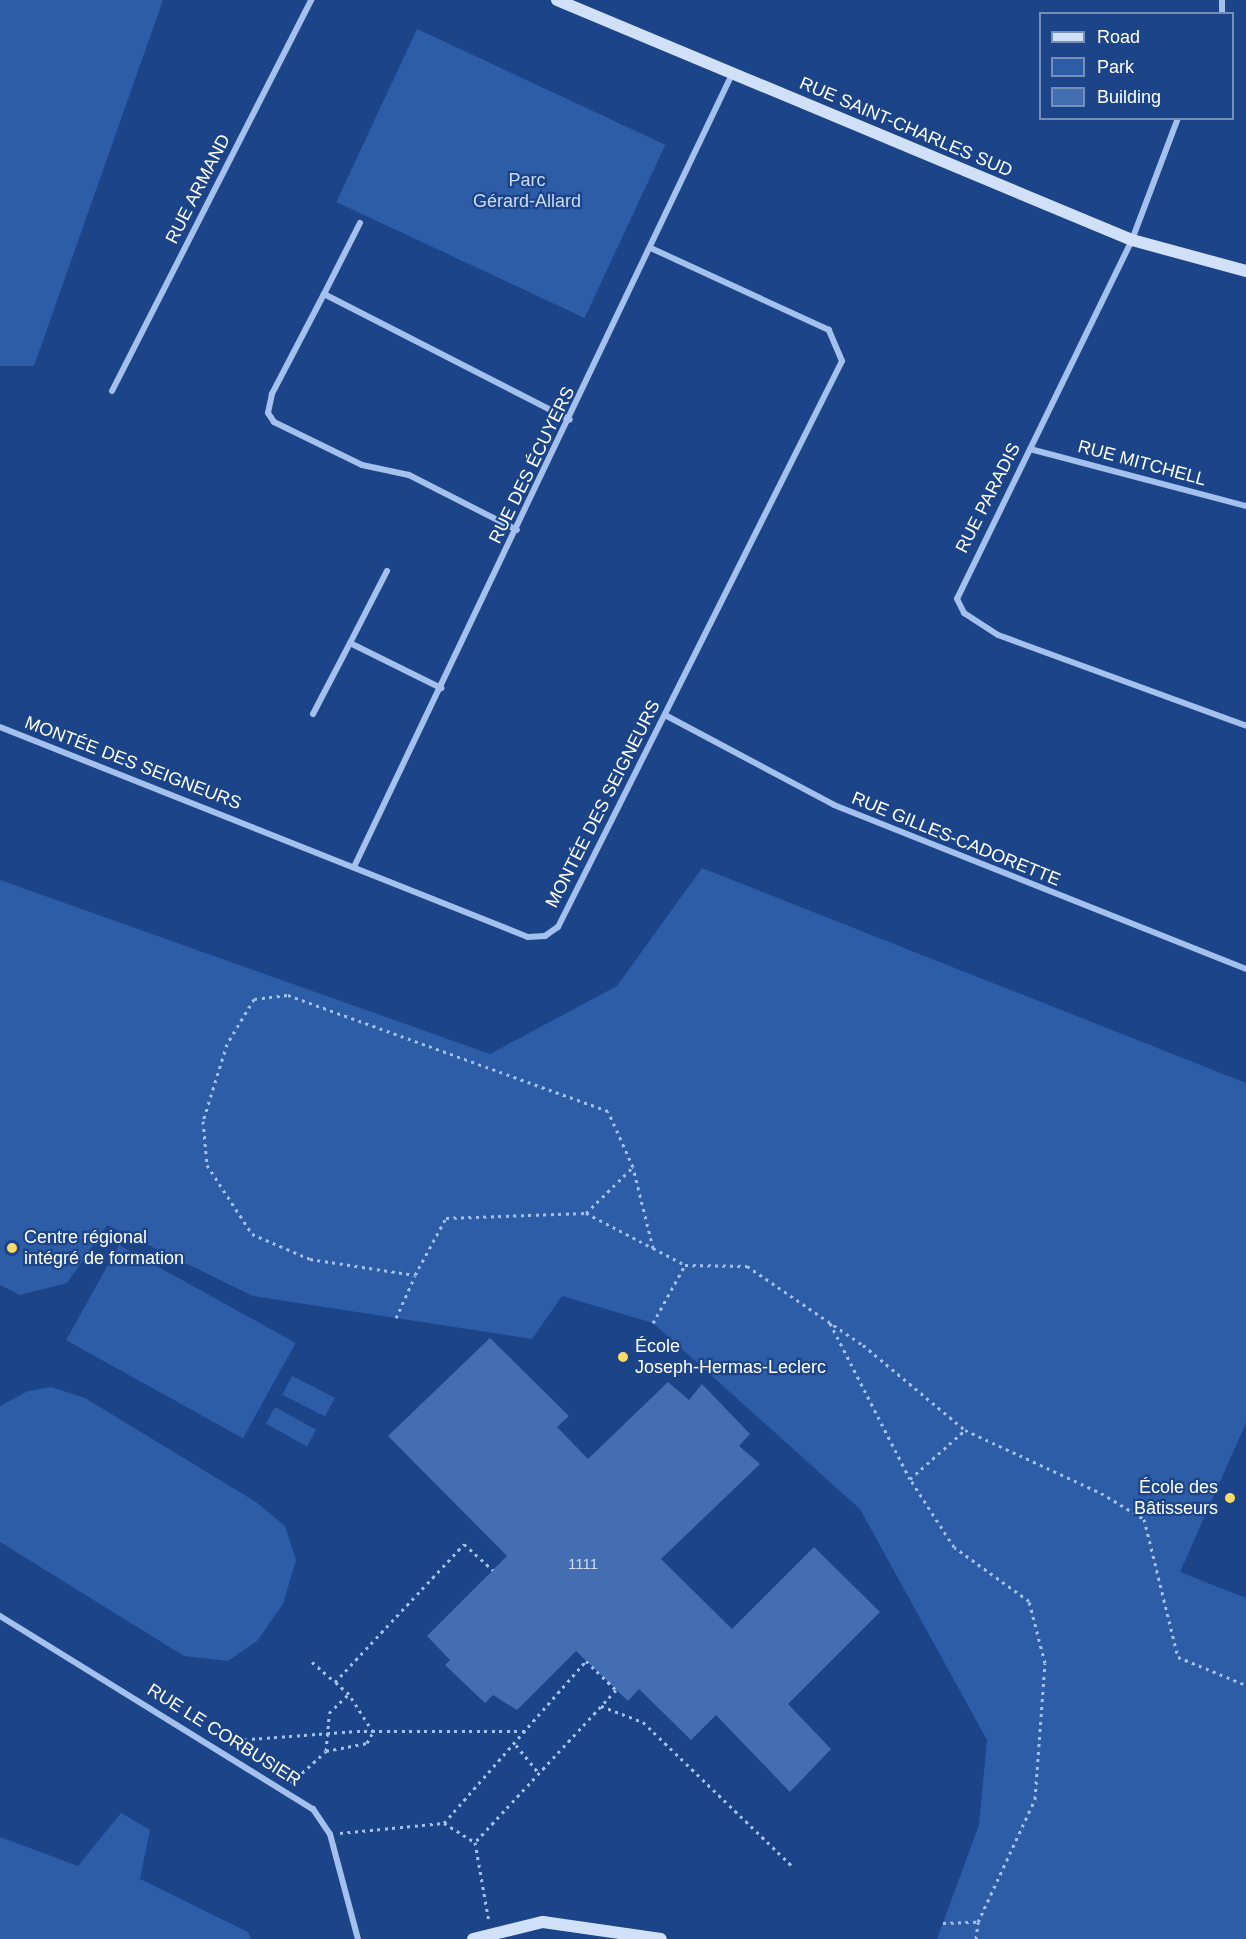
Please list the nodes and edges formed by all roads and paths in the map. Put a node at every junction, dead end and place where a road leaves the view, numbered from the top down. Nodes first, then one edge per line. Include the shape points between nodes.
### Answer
1 (311, 0) edge
2 (557, 0) edge
3 (732, 74) junction
4 (1177, 120) edge
5 (360, 224) dead end
6 (1132, 240) junction
7 (653, 249) junction
8 (1246, 271) edge
9 (324, 294) junction
10 (112, 391) dead end
11 (570, 420) junction
12 (1030, 449) junction
13 (1246, 506) edge
14 (517, 530) junction
15 (387, 571) dead end
16 (350, 643) junction
17 (441, 688) junction
18 (313, 714) dead end
19 (665, 715) junction
20 (1246, 726) edge
21 (0, 727) edge
22 (354, 867) junction
23 (1246, 969) edge
24 (633, 1167) junction
25 (586, 1213) junction
26 (653, 1248) junction
27 (685, 1265) junction
28 (415, 1275) junction
29 (396, 1318) dead end
30 (830, 1322) junction
31 (653, 1323) dead end
32 (965, 1430) junction
33 (909, 1479) junction
34 (493, 1570) dead end
35 (0, 1616) edge
36 (312, 1662) dead end
37 (335, 1683) junction
38 (1246, 1685) edge
39 (349, 1694) junction
40 (601, 1706) junction
41 (529, 1731) junction
42 (373, 1732) junction
43 (209, 1742) junction
44 (516, 1745) junction
45 (326, 1751) junction
46 (539, 1773) junction
47 (285, 1788) junction
48 (444, 1823) junction
49 (330, 1834) junction
50 (475, 1842) junction
51 (791, 1864) dead end
52 (978, 1922) junction
53 (943, 1923) dead end
54 (491, 1935) junction
55 (358, 1939) edge
56 (473, 1939) edge
57 (661, 1939) edge
58 (976, 1939) edge

1 - 10 street, RUE ARMAND
2 - 3 street, RUE SAINT-CHARLES SUD
3 - 6 street, RUE SAINT-CHARLES SUD
3 - 7 street, RUE DES ÉCUYERS
4 - 6 street, RUE PARADIS
5 - 9 street
6 - 8 street, RUE SAINT-CHARLES SUD
6 - 12 street, RUE PARADIS
7 - 11 street, RUE DES ÉCUYERS
7 - 19 street, MONTÉE DES SEIGNEURS via 829,330 842,361
9 - 11 street
9 - 14 street via 272,394 268,413 274,422 362,465 409,475
11 - 14 street, RUE DES ÉCUYERS
12 - 13 street, RUE MITCHELL
12 - 20 street, RUE PARADIS via 961,584 957,599 964,613 998,635
14 - 17 street, RUE DES ÉCUYERS
15 - 16 street
16 - 17 street
16 - 18 street
17 - 22 street, RUE DES ÉCUYERS
19 - 22 street, MONTÉE DES SEIGNEURS via 558,927 545,936 528,937
19 - 23 street, RUE GILLES-CADORETTE via 834,805
21 - 22 street, MONTÉE DES SEIGNEURS
24 - 25 path
24 - 26 path
24 - 28 path via 608,1111 320,1003 272,994 254,999 220,1062 203,1121 207,1165 226,1202 252,1234 310,1259
25 - 26 path
25 - 28 path via 446,1218
26 - 27 path
27 - 30 path via 747,1266
27 - 31 path
28 - 29 path
30 - 32 path
30 - 33 path
32 - 33 path
32 - 38 path via 1101,1493 1144,1519 1178,1656
33 - 52 path via 954,1547 1029,1601 1046,1663 1035,1799
34 - 37 path via 464,1544
35 - 43 street, RUE LE CORBUSIER
36 - 37 path
37 - 39 path
39 - 42 path
39 - 45 path via 330,1713
40 - 41 path via 616,1689 586,1660
40 - 46 path
40 - 51 path via 643,1722
41 - 42 path
41 - 44 path
42 - 43 path
42 - 45 path via 367,1743
43 - 47 street, RUE LE CORBUSIER
44 - 46 path
44 - 48 path
45 - 47 path
46 - 50 path
47 - 49 street, RUE LE CORBUSIER via 313,1809
48 - 49 path
48 - 50 path
49 - 55 street, RUE LE CORBUSIER
50 - 54 path
52 - 53 path
52 - 58 path
54 - 56 street
54 - 57 street via 543,1922

